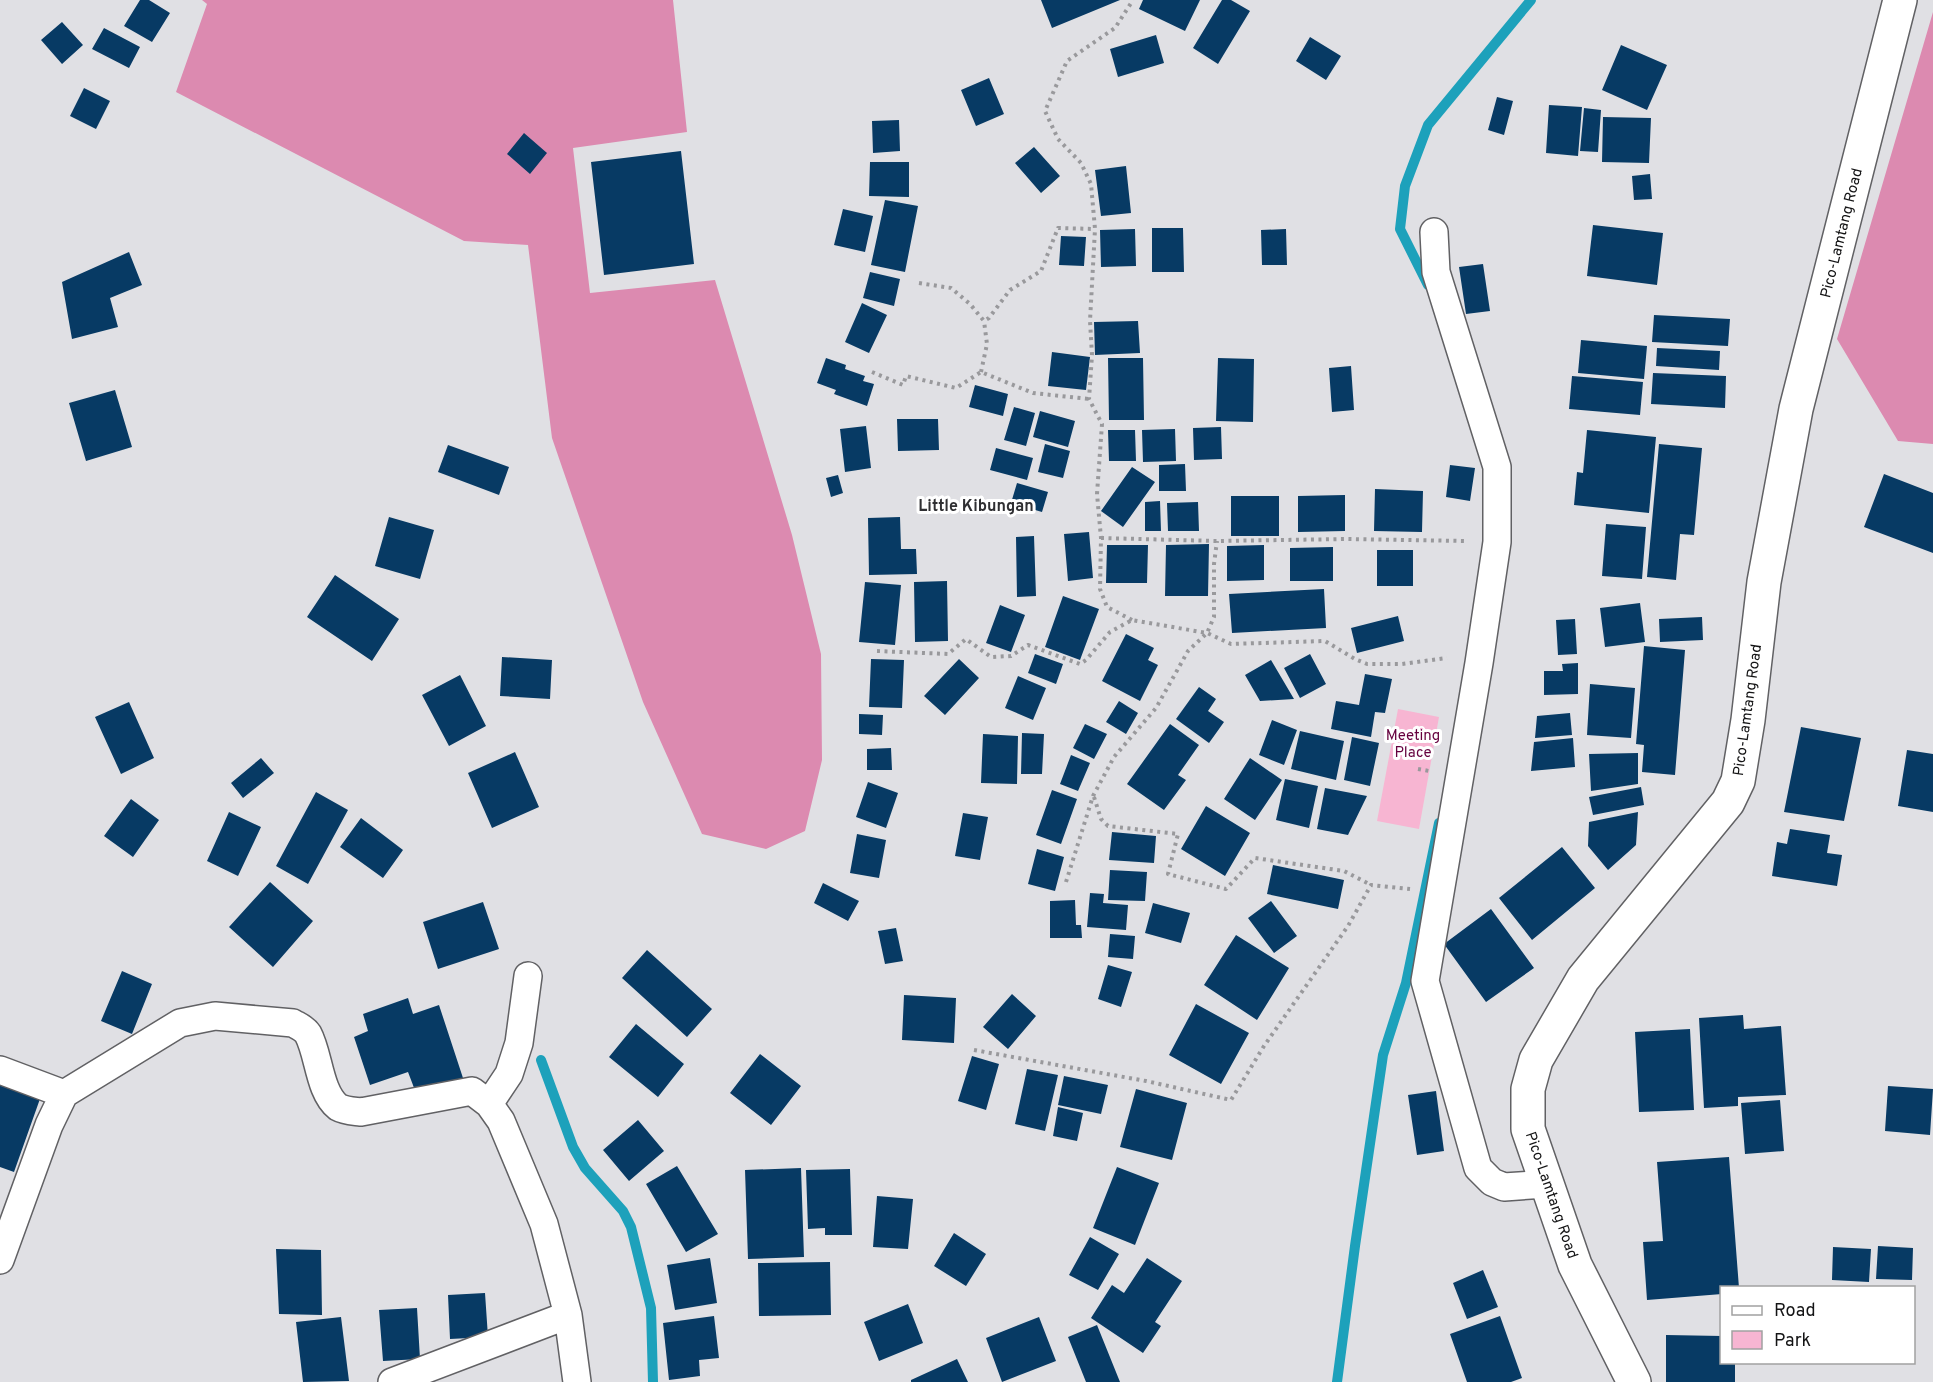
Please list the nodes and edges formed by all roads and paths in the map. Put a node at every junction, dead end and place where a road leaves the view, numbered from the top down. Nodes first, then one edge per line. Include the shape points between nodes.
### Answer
1 (1133, 0) edge
2 (1900, 0) edge
3 (1095, 230) junction
4 (1434, 232) dead end
5 (919, 282) dead end
6 (984, 321) junction
7 (872, 372) dead end
8 (981, 372) junction
9 (1089, 399) junction
10 (1101, 538) junction
11 (1217, 541) junction
12 (1461, 541) dead end
13 (1132, 620) junction
14 (1207, 633) junction
15 (878, 651) dead end
16 (1445, 657) dead end
17 (1418, 769) dead end
18 (1429, 771) dead end
19 (1093, 796) junction
20 (1066, 882) dead end
21 (1371, 885) junction
22 (1405, 889) dead end
23 (528, 976) dead end
24 (974, 1050) dead end
25 (0, 1070) edge
26 (64, 1094) junction
27 (489, 1104) junction
28 (1546, 1184) junction
29 (0, 1260) edge
30 (568, 1315) junction
31 (392, 1382) edge
32 (577, 1382) edge
33 (1634, 1382) edge

1 - 3 path via 1115,28 1067,61 1045,111 1058,139 1081,163 1091,184
2 - 28 main road, Pico-Lamtang Road via 1796,409 1764,582 1738,781 1728,802 1583,978 1536,1060 1527,1089 1528,1129
3 - 6 path via 1058,228 1041,271 1010,291
3 - 9 path
4 - 28 street via 1436,272 1497,467 1497,542 1425,981 1478,1168 1492,1182 1504,1187
5 - 6 path via 951,288
6 - 8 path via 987,344
7 - 8 path via 903,385 906,376 956,388
8 - 9 path via 1033,393
9 - 10 path via 1102,424 1097,494
10 - 11 path
10 - 13 path via 1100,589 1107,608
11 - 12 path
11 - 14 path via 1214,617
13 - 14 path
13 - 15 path via 1110,632 1080,664 1028,645 1011,656 991,657 966,639 948,654
14 - 16 path via 1231,644 1325,641 1367,664 1402,664
14 - 19 path via 1188,651 1156,708 1114,757
17 - 18 path
19 - 20 path
19 - 21 path via 1101,819 1108,826 1178,834 1168,874 1226,889 1255,858 1344,871
21 - 22 path
21 - 24 path via 1348,926 1231,1100
23 - 27 street via 519,1043 509,1074
25 - 26 street
26 - 27 street via 180,1023 215,1016 302,1027 332,1099 347,1111 361,1112 472,1091
26 - 29 street
27 - 30 street via 513,1147 544,1224
28 - 33 main road, Pico-Lamtang Road via 1575,1265
30 - 31 street
30 - 32 street

